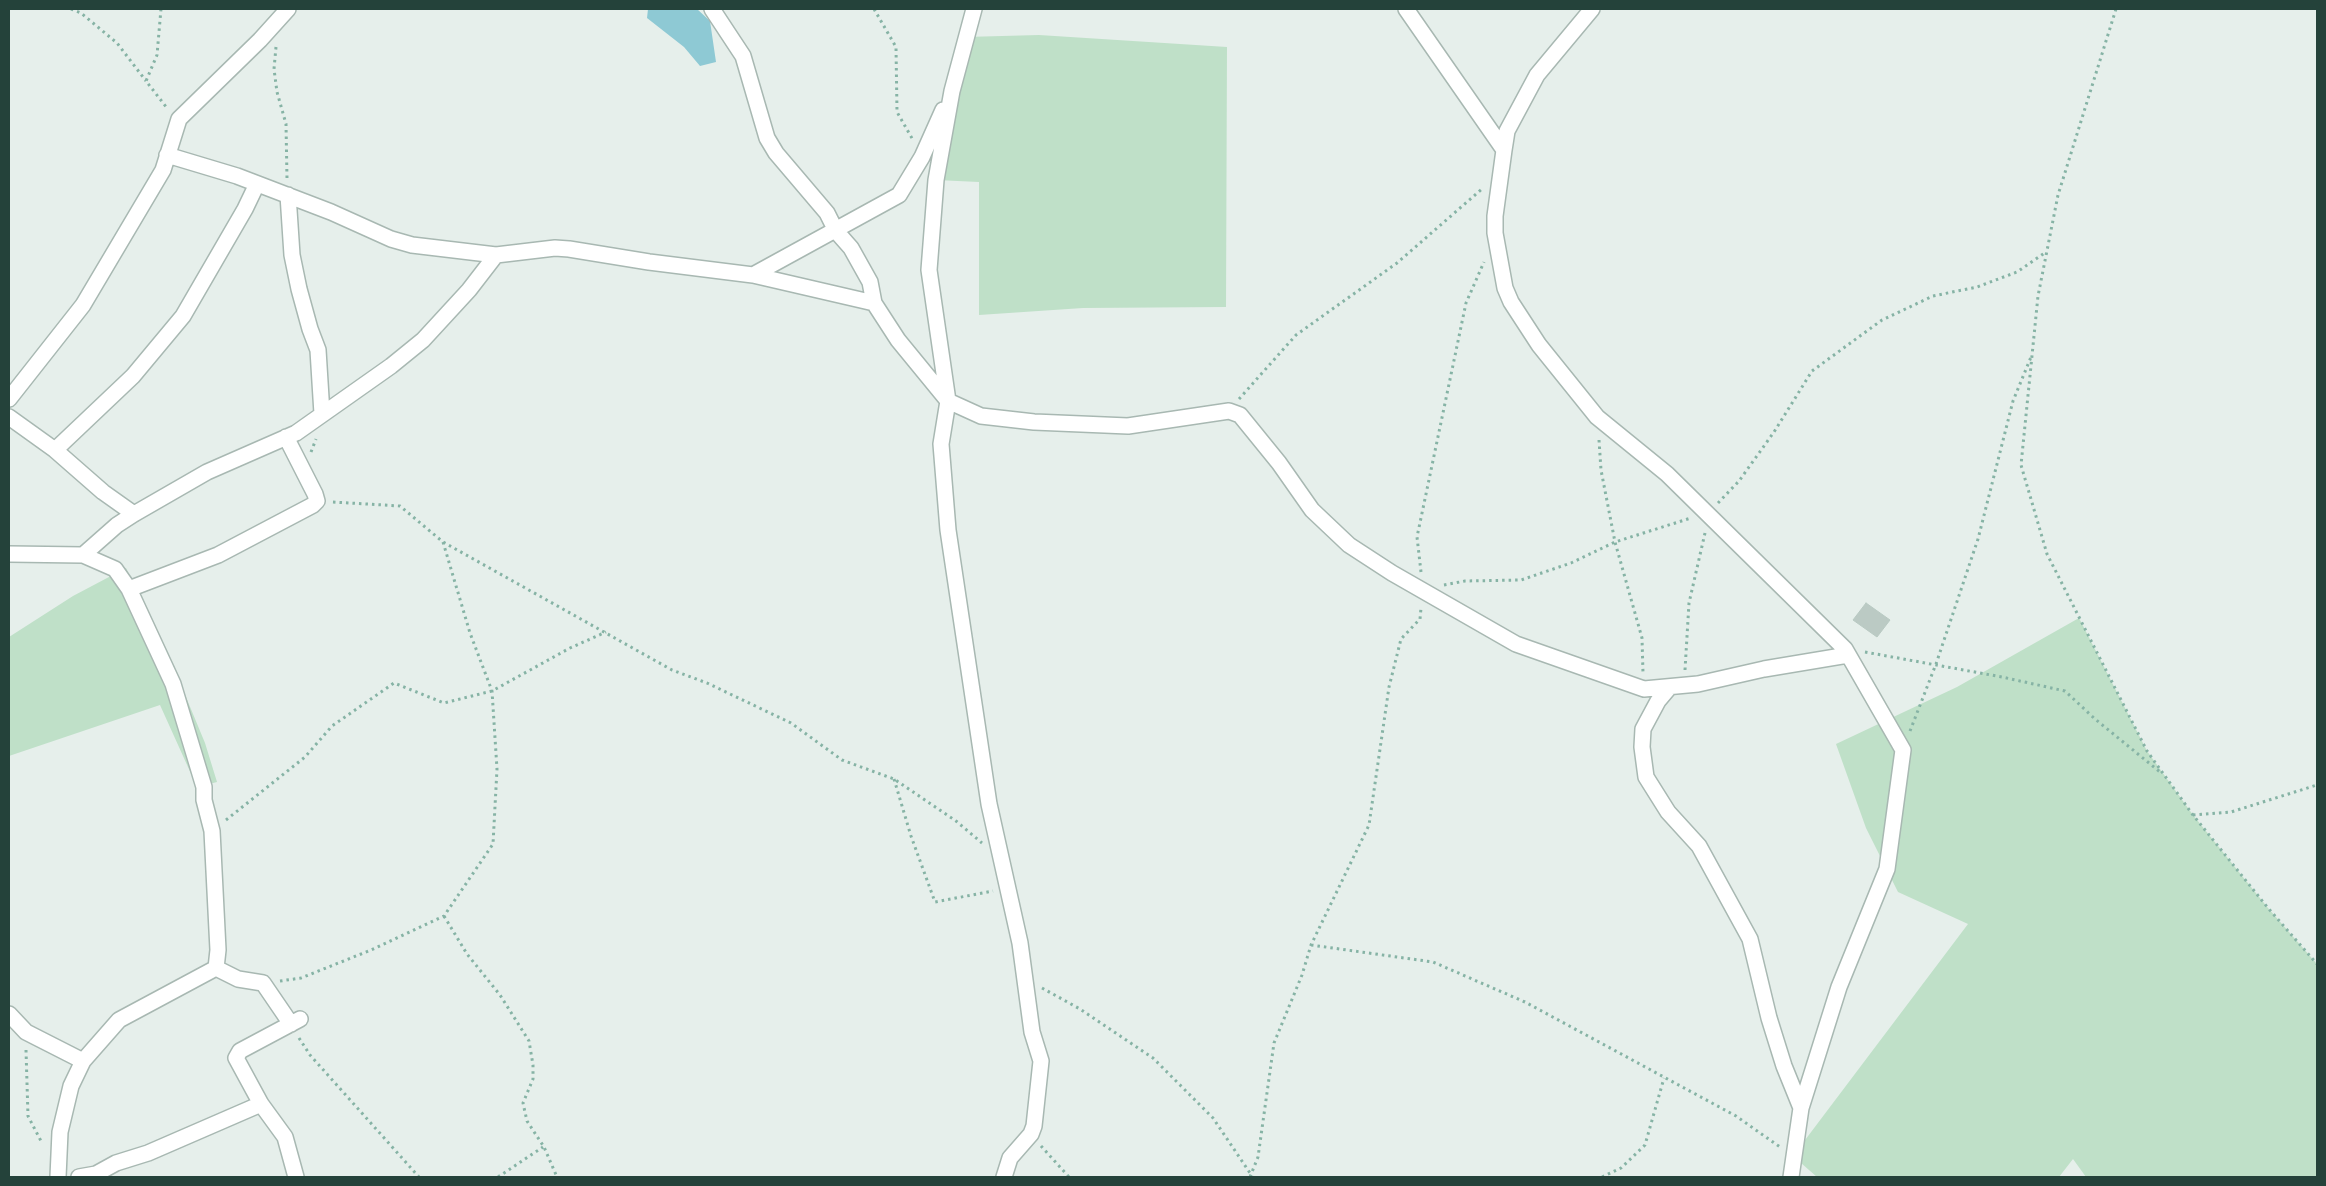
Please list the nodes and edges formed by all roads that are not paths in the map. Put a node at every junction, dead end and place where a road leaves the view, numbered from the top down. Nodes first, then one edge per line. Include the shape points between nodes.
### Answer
1 (288, 9) edge
2 (712, 9) edge
3 (974, 9) edge
4 (1406, 9) edge
5 (1592, 9) edge
6 (952, 91) junction
7 (1504, 150) junction
8 (167, 155) junction
9 (257, 184) junction
10 (288, 194) junction
11 (836, 231) junction
12 (496, 255) junction
13 (753, 275) junction
14 (874, 303) junction
15 (9, 399) edge
16 (948, 401) junction
17 (322, 414) junction
18 (9, 417) edge
19 (286, 437) junction
20 (55, 450) junction
21 (134, 514) junction
22 (9, 554) edge
23 (83, 555) junction
24 (129, 589) junction
25 (1848, 654) junction
26 (1669, 688) junction
27 (216, 968) junction
28 (9, 1014) edge
29 (83, 1061) junction
30 (261, 1104) junction
31 (1801, 1108) junction
32 (58, 1177) edge
33 (79, 1177) edge
34 (296, 1177) edge
35 (1004, 1177) edge
36 (1791, 1177) edge

1 - 8 street via 179,119
2 - 11 street via 743,56 767,138 827,212
3 - 6 street
4 - 7 street
5 - 7 street via 1538,75 1507,130
6 - 11 street via 922,157 899,195
6 - 16 street via 936,180 929,270
7 - 25 street via 1495,233 1510,302 1539,345 1597,416 1667,474
8 - 9 street
8 - 15 street via 163,170 83,305
9 - 10 street
9 - 20 street via 246,209 183,316 133,376
10 - 12 street via 391,239 412,245
10 - 17 street via 292,255 318,350
11 - 13 street
11 - 14 street via 851,248 870,282
12 - 13 street via 569,249
12 - 17 street via 423,340
13 - 14 street
14 - 16 street via 898,340
16 - 26 street via 984,417 1034,422 1118,426 1229,411 1240,415 1312,510 1349,545 1392,574 1516,644 1644,689
16 - 35 street via 941,444 948,530 989,804 1026,979 1032,1032 1041,1061 1034,1126 1010,1158
17 - 19 street
18 - 20 street
19 - 21 street via 207,472
19 - 24 street via 317,501 218,555
20 - 21 street
21 - 23 street via 117,524
22 - 23 street
23 - 24 street via 114,569
24 - 27 street via 173,684 204,787 212,831 218,950
25 - 26 street
25 - 31 street via 1903,750 1887,869 1839,986
26 - 31 street via 1658,700 1643,729 1646,777 1668,812 1699,846 1750,939 1769,1018
27 - 29 street via 119,1020
27 - 30 street via 238,979 263,983 295,1021 240,1051 236,1058
28 - 29 street via 26,1032
29 - 32 street via 71,1086 60,1132
30 - 33 street via 96,1174
30 - 34 street via 285,1138
31 - 36 street

